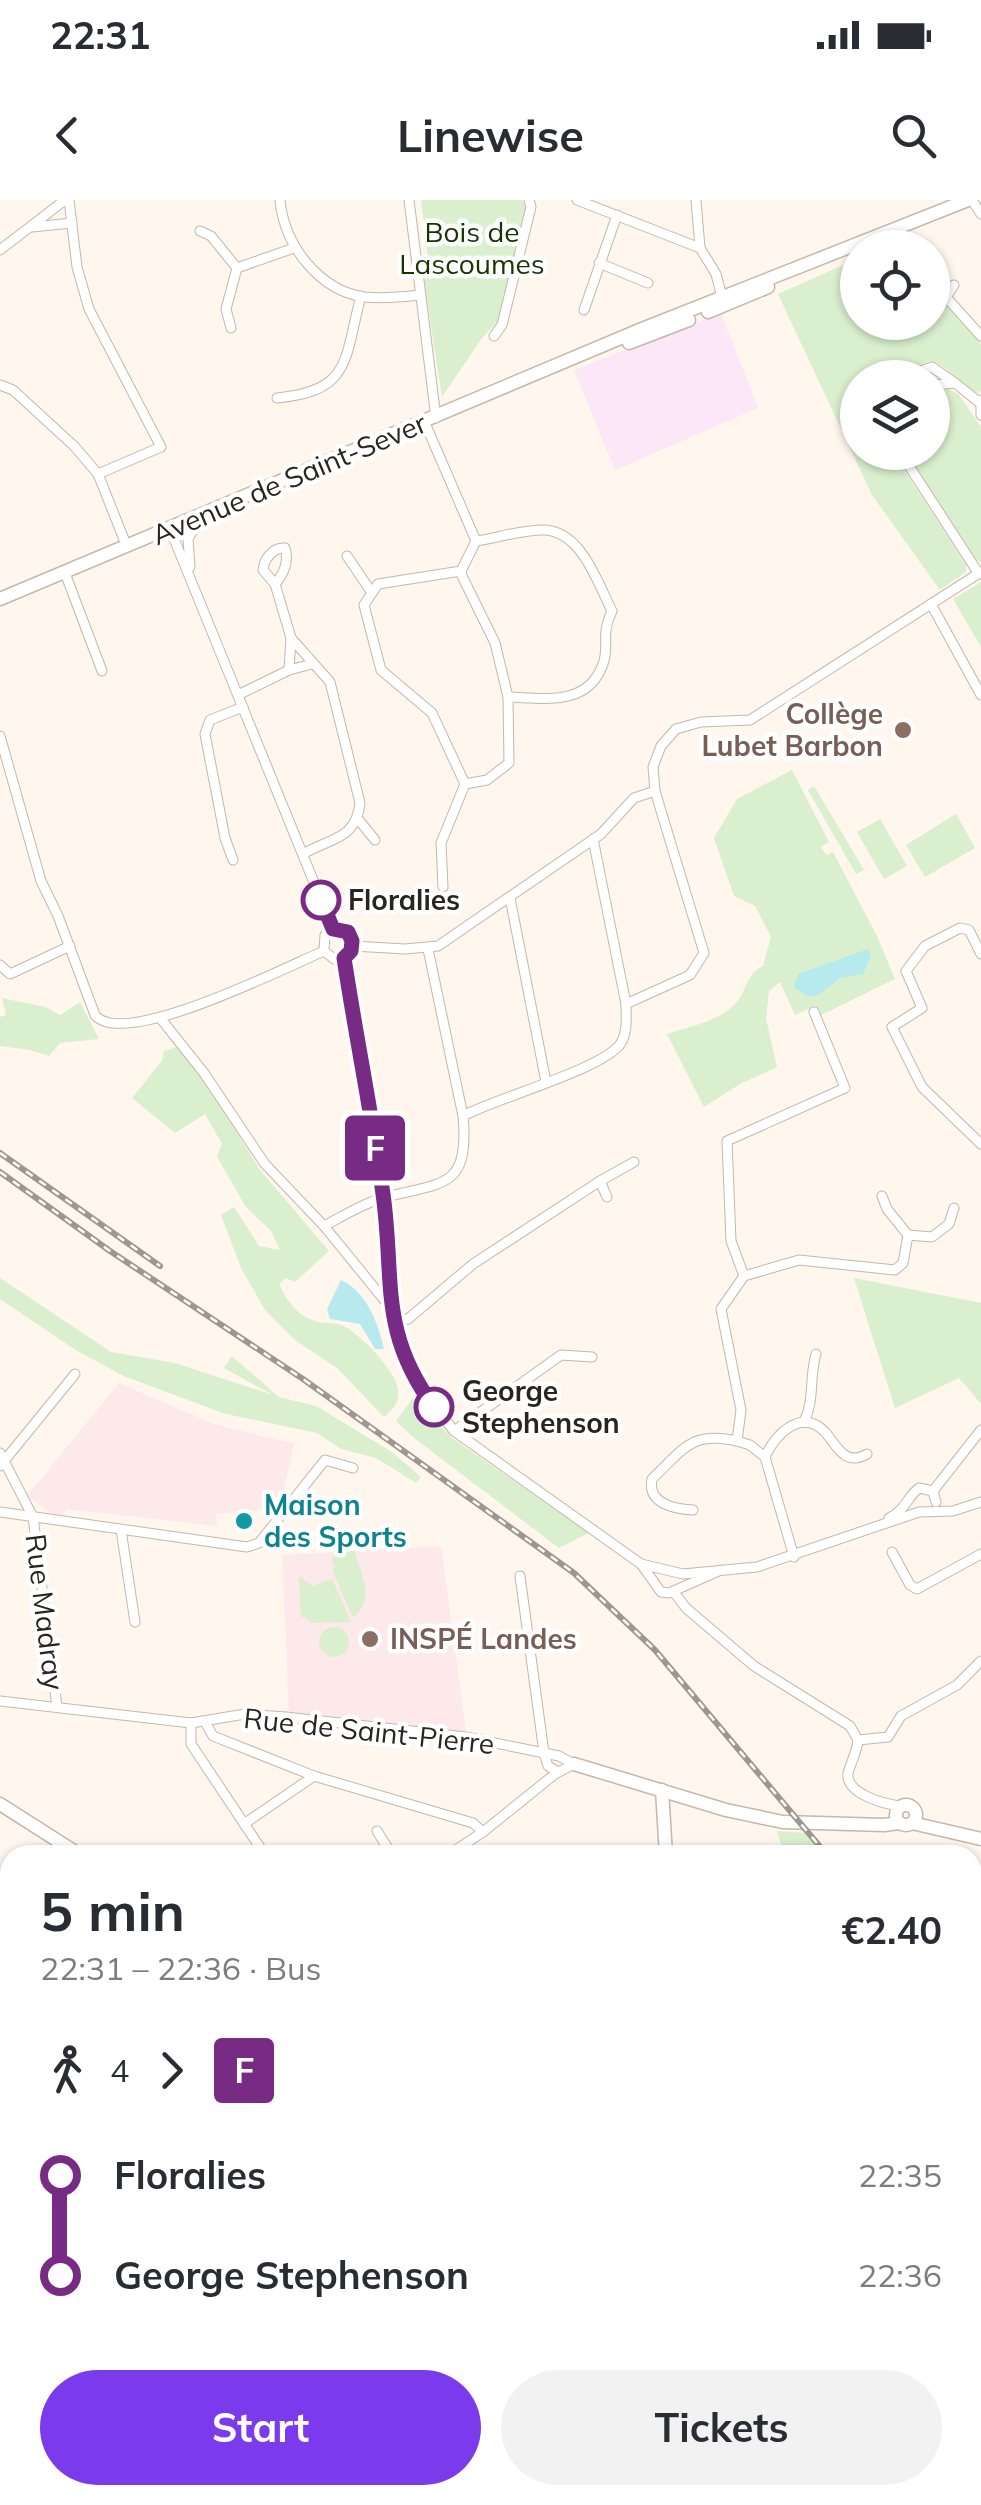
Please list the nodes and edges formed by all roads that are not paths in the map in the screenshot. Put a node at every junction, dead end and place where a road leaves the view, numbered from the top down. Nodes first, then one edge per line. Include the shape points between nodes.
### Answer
1 (67, 200) edge
2 (280, 200) edge
3 (409, 200) edge
4 (544, 200) edge
5 (577, 200) edge
6 (696, 200) edge
7 (970, 200) edge
8 (530, 204) edge
9 (600, 204) edge
10 (981, 214) edge
11 (617, 216) junction
12 (72, 223) junction
13 (30, 228) junction
14 (200, 231) dead end
15 (294, 248) junction
16 (700, 248) junction
17 (0, 250) edge
18 (599, 263) junction
19 (237, 268) junction
20 (648, 283) dead end
21 (954, 285) dead end
22 (420, 294) junction
23 (361, 296) junction
24 (723, 301) junction
25 (584, 310) dead end
26 (231, 328) dead end
27 (494, 336) dead end
28 (981, 336) edge
29 (950, 380) edge
30 (950, 383) edge
31 (955, 383) junction
32 (0, 385) edge
33 (277, 398) dead end
34 (980, 402) edge
35 (981, 416) edge
36 (430, 420) junction
37 (912, 470) edge
38 (98, 474) junction
39 (202, 515) junction
40 (170, 528) junction
41 (476, 541) junction
42 (127, 546) junction
43 (346, 556) dead end
44 (461, 570) junction
45 (65, 572) junction
46 (980, 573) edge
47 (275, 584) dead end
48 (195, 590) junction
49 (372, 592) junction
50 (0, 599) edge
51 (931, 604) junction
52 (291, 638) junction
53 (312, 664) junction
54 (289, 670) junction
55 (102, 671) dead end
56 (981, 694) edge
57 (238, 695) junction
58 (508, 698) junction
59 (243, 707) junction
60 (0, 736) edge
61 (465, 784) junction
62 (656, 791) junction
63 (358, 819) junction
64 (375, 840) dead end
65 (593, 840) junction
66 (303, 854) junction
67 (233, 860) dead end
68 (443, 887) dead end
69 (510, 898) junction
70 (333, 929) junction
71 (70, 946) junction
72 (353, 946) junction
73 (428, 949) junction
74 (324, 951) junction
75 (981, 954) edge
76 (344, 958) junction
77 (0, 965) edge
78 (626, 1004) junction
79 (814, 1012) dead end
80 (161, 1019) junction
81 (546, 1082) junction
82 (463, 1116) junction
83 (981, 1144) edge
84 (634, 1162) dead end
85 (600, 1180) junction
86 (882, 1196) dead end
87 (607, 1197) dead end
88 (384, 1198) junction
89 (954, 1208) dead end
90 (324, 1226) junction
91 (908, 1235) junction
92 (744, 1276) junction
93 (390, 1307) junction
94 (392, 1321) junction
95 (816, 1354) dead end
96 (592, 1357) dead end
97 (74, 1374) dead end
98 (804, 1422) junction
99 (981, 1430) edge
100 (454, 1431) junction
101 (737, 1440) junction
102 (867, 1454) dead end
103 (765, 1457) junction
104 (2, 1460) edge
105 (354, 1468) dead end
106 (928, 1489) junction
107 (911, 1502) junction
108 (936, 1502) junction
109 (981, 1502) edge
110 (693, 1510) dead end
111 (0, 1512) edge
112 (924, 1512) junction
113 (32, 1517) junction
114 (121, 1530) junction
115 (851, 1537) junction
116 (892, 1552) dead end
117 (981, 1554) edge
118 (794, 1557) junction
119 (641, 1564) junction
120 (662, 1570) junction
121 (721, 1570) junction
122 (676, 1574) junction
123 (520, 1576) dead end
124 (654, 1582) junction
125 (675, 1589) junction
126 (136, 1622) dead end
127 (981, 1661) edge
128 (0, 1701) edge
129 (57, 1707) junction
130 (205, 1722) junction
131 (191, 1723) junction
132 (858, 1740) junction
133 (544, 1753) junction
134 (574, 1764) junction
135 (558, 1772) junction
136 (314, 1776) junction
137 (667, 1792) junction
138 (0, 1804) edge
139 (902, 1817) junction
140 (244, 1824) junction
141 (377, 1831) dead end
142 (483, 1832) junction
143 (981, 1839) edge
144 (64, 1845) edge
145 (258, 1845) edge
146 (386, 1845) edge
147 (463, 1845) edge
148 (666, 1845) edge

1 - 12 street
1 - 13 street
2 - 15 street
3 - 22 street
4 - 8 street
5 - 9 street
6 - 16 street
7 - 10 street
7 - 24 main road, Avenue de Saint-Sever
8 - 27 street
9 - 11 street
11 - 16 street
11 - 18 street
12 - 13 street
12 - 38 street via 88,309 161,446
13 - 17 street
14 - 19 street
15 - 19 street
15 - 23 street via 334,285
16 - 24 street
18 - 20 street
18 - 25 street
19 - 26 street via 226,309
21 - 28 street via 946,297
22 - 23 street
22 - 36 street
23 - 33 street via 334,379 315,392
24 - 36 main road, Avenue de Saint-Sever
29 - 31 street
30 - 31 street
31 - 34 street
32 - 38 street via 14,390
34 - 35 street
36 - 39 main road, Avenue de Saint-Sever
36 - 41 street
37 - 46 street
38 - 42 street
39 - 40 main road, Avenue de Saint-Sever
39 - 48 street via 188,539
40 - 42 main road, Avenue de Saint-Sever
40 - 48 street
41 - 44 street
41 - 58 street via 546,530 562,536 579,548 612,611 604,627 604,663 581,692 570,698
42 - 45 main road, Avenue de Saint-Sever
43 - 49 street
44 - 49 street via 378,584
44 - 58 street via 494,643
45 - 50 main road, Avenue de Saint-Sever
45 - 55 street
46 - 51 street
47 - 52 street
48 - 57 street
49 - 61 street via 364,605 381,670 432,713
51 - 56 street
51 - 62 street via 750,720 676,729 653,766
52 - 53 street
52 - 54 street
53 - 54 street
53 - 63 street via 334,694
54 - 57 street
57 - 59 street
58 - 61 street via 509,763 487,780
59 - 66 street
59 - 67 street via 210,720 205,734
60 - 71 street via 41,881
61 - 68 street via 441,843
62 - 65 street via 634,798
62 - 78 street via 704,952 690,975
63 - 64 street
63 - 66 street via 346,834
65 - 69 street
65 - 78 street
66 - 70 street
69 - 73 street
69 - 81 street
70 - 72 street via 348,932
70 - 74 street
71 - 77 street via 10,974
71 - 80 street via 100,1022
72 - 73 street
72 - 76 street
73 - 82 street
74 - 76 street
74 - 80 street
75 - 83 street via 969,930 960,928 925,946 906,970 922,1008 892,1026 922,1087
76 - 88 street
78 - 81 street via 620,1045
79 - 92 street via 846,1088 727,1141 731,1241
80 - 90 street via 265,1164
81 - 82 street
82 - 88 street via 466,1148 458,1170 438,1185
84 - 85 street
85 - 87 street
85 - 94 street via 473,1264 408,1319
86 - 91 street
88 - 90 street
88 - 93 street
89 - 91 street via 949,1224 932,1237
90 - 93 street
91 - 92 street via 903,1264 895,1270 799,1260
92 - 101 street via 721,1310 741,1410
93 - 94 street
94 - 100 street via 405,1362
95 - 98 street
96 - 100 street via 561,1355
97 - 104 street
98 - 102 street via 850,1458
98 - 103 street via 774,1438
99 - 106 street
100 - 119 street
101 - 103 street
101 - 110 street via 698,1439 652,1479 656,1499
103 - 118 street
104 - 113 street, Rue Madray
105 - 114 street via 325,1460 259,1544
106 - 107 street via 913,1493
106 - 108 street
107 - 112 street
107 - 115 street
108 - 109 street
108 - 112 street
109 - 112 street
111 - 113 street
112 - 115 street
113 - 114 street
113 - 129 street, Rue Madray
114 - 126 street
115 - 118 street
116 - 117 street via 917,1589
118 - 121 street
119 - 120 street
119 - 124 street
120 - 122 street
120 - 124 street
121 - 122 street
121 - 125 street
122 - 125 street
123 - 133 street
124 - 125 street via 661,1592
125 - 132 street via 686,1608 754,1666 845,1722
127 - 132 street via 901,1716 888,1738
128 - 129 street, Rue de Saint-Pierre
129 - 131 street, Rue de Saint-Pierre
130 - 131 street, Rue de Saint-Pierre
130 - 133 street, Rue de Saint-Pierre via 244,1714 286,1717 466,1737
130 - 136 street via 212,1736
131 - 140 street via 191,1744
132 - 139 street via 849,1784
133 - 134 street, Rue de Saint-Pierre
133 - 135 street
134 - 135 street
134 - 137 main road, Rue de Saint-Pierre
135 - 142 street
136 - 140 street
136 - 142 street via 473,1823
137 - 139 main road, Rue de Saint-Pierre via 783,1822
137 - 148 main road
138 - 144 main road
139 - 143 main road, Rue de Saint-Pierre
140 - 145 street
141 - 146 street
142 - 147 street

